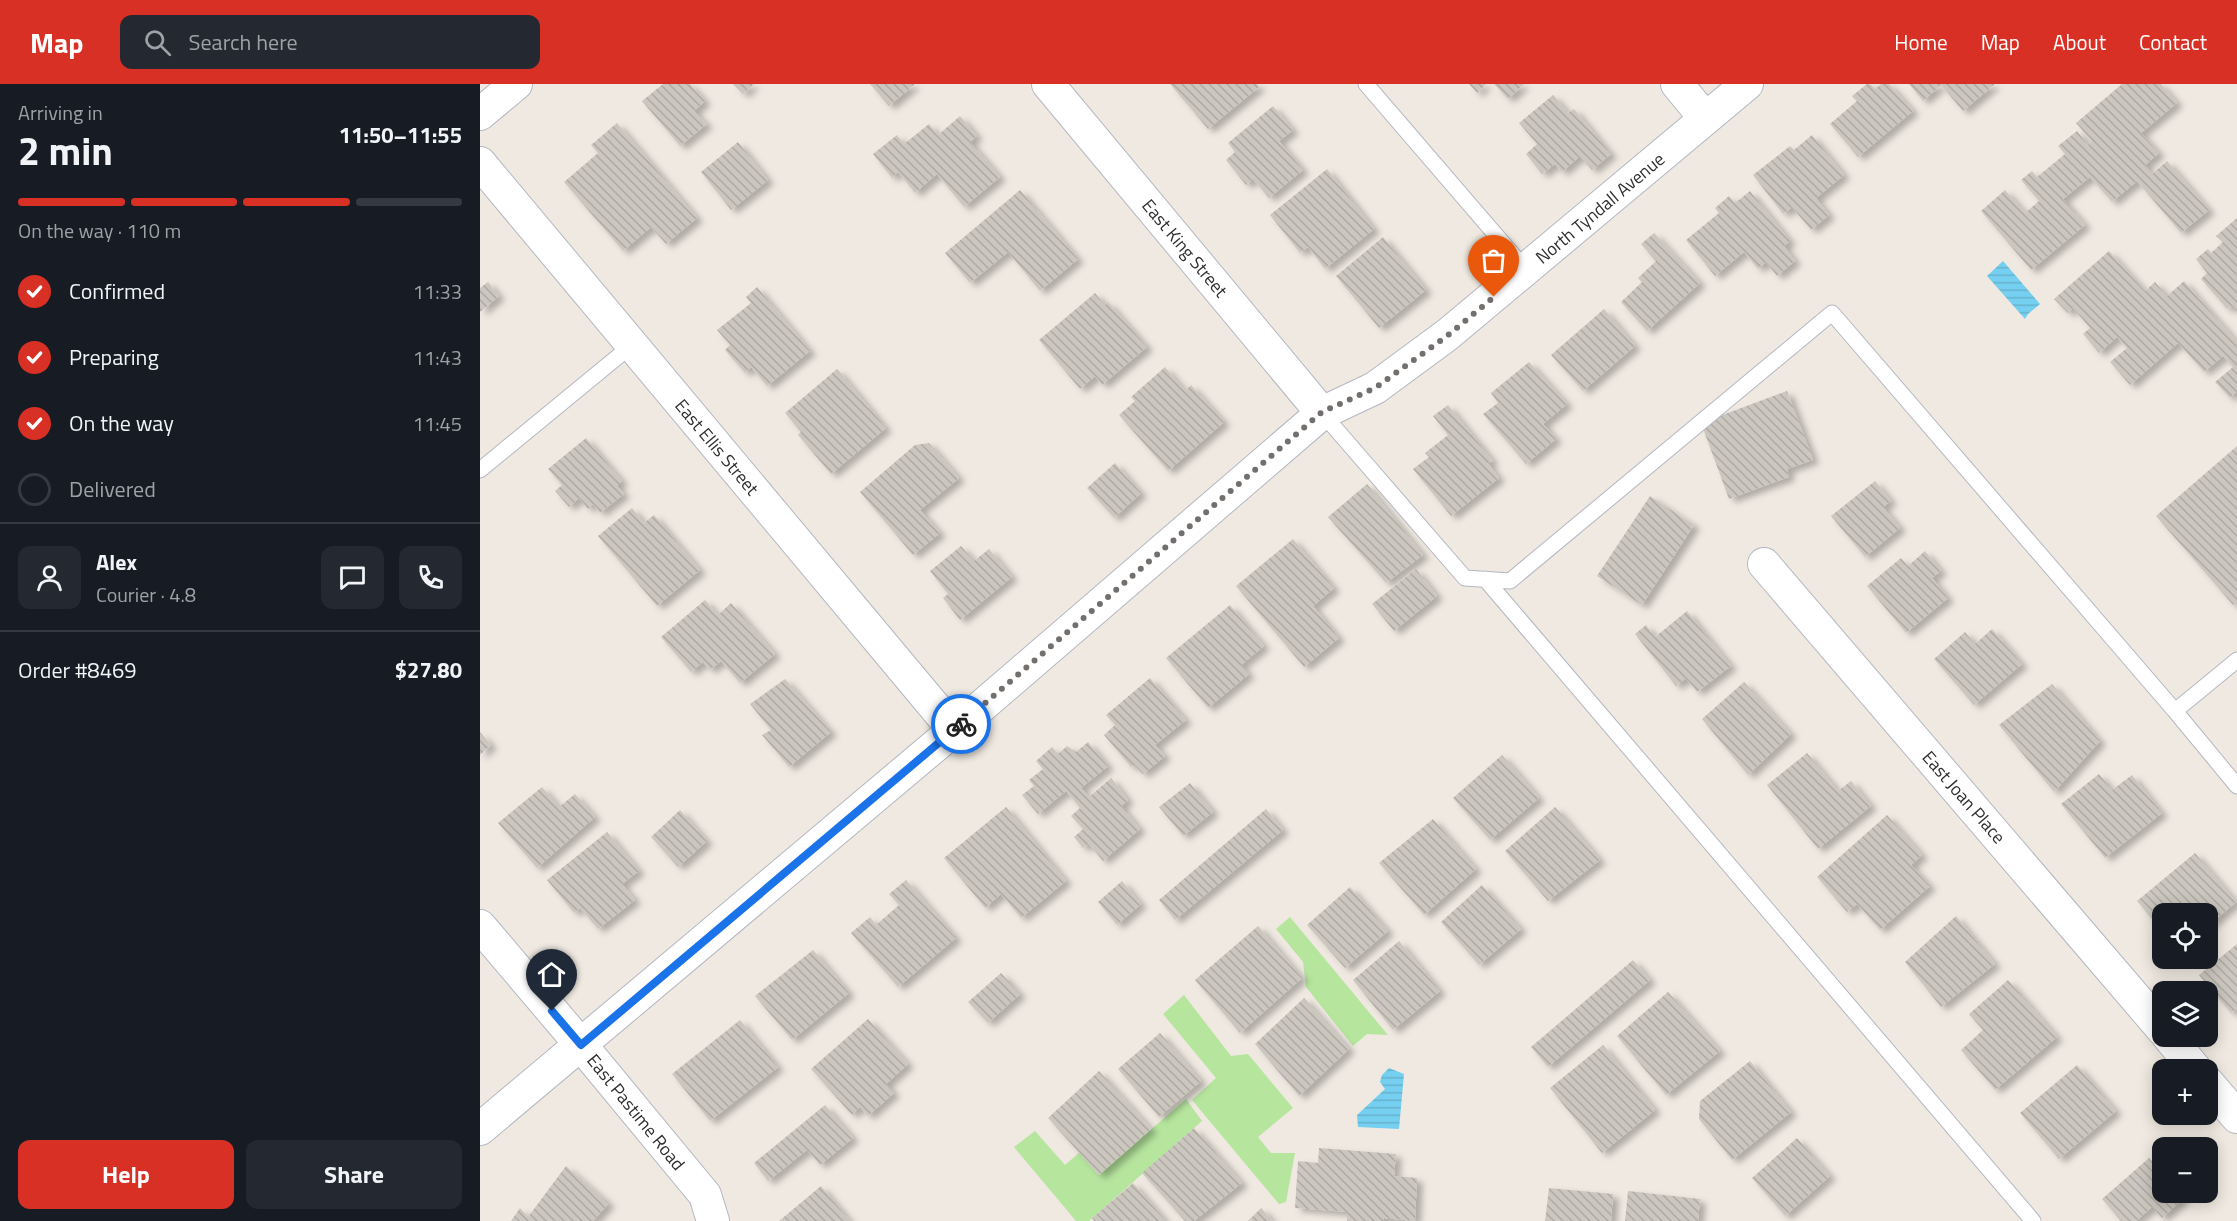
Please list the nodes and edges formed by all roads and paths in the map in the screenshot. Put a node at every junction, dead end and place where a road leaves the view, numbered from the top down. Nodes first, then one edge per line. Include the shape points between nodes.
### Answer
1 (516, 84) edge
2 (1048, 84) edge
3 (1366, 84) edge
4 (1677, 84) edge
5 (1747, 84) edge
6 (480, 114) edge
7 (1706, 118) junction
8 (480, 163) edge
9 (1526, 270) junction
10 (632, 345) junction
11 (1322, 412) junction
12 (480, 471) edge
13 (1764, 564) dead end
14 (1485, 579) junction
15 (2237, 660) edge
16 (2175, 711) junction
17 (954, 730) junction
18 (2237, 786) edge
19 (480, 926) edge
20 (2152, 1017) edge
21 (581, 1045) junction
22 (2177, 1047) edge
23 (2187, 1059) edge
24 (2218, 1095) edge
25 (2237, 1117) edge
26 (480, 1129) edge
27 (712, 1221) edge
28 (2033, 1221) edge

1 - 6 street
2 - 11 street, East King Street
3 - 9 lane
4 - 7 street
5 - 7 street, North Tyndall Avenue
7 - 9 street, North Tyndall Avenue
8 - 10 street, East Ellis Street
9 - 11 street, North Tyndall Avenue via 1447,336 1375,388
10 - 12 lane
10 - 17 street, East Ellis Street
11 - 14 lane via 1465,578
11 - 17 street, North Tyndall Avenue
13 - 20 street, East Joan Place
14 - 16 lane via 1510,581 1832,313
14 - 28 lane
15 - 16 lane
16 - 18 lane
17 - 21 street, North Tyndall Avenue
19 - 21 street, East Pastime Road
21 - 26 street, North Tyndall Avenue
21 - 27 street, East Pastime Road via 705,1195
22 - 23 street
24 - 25 street

